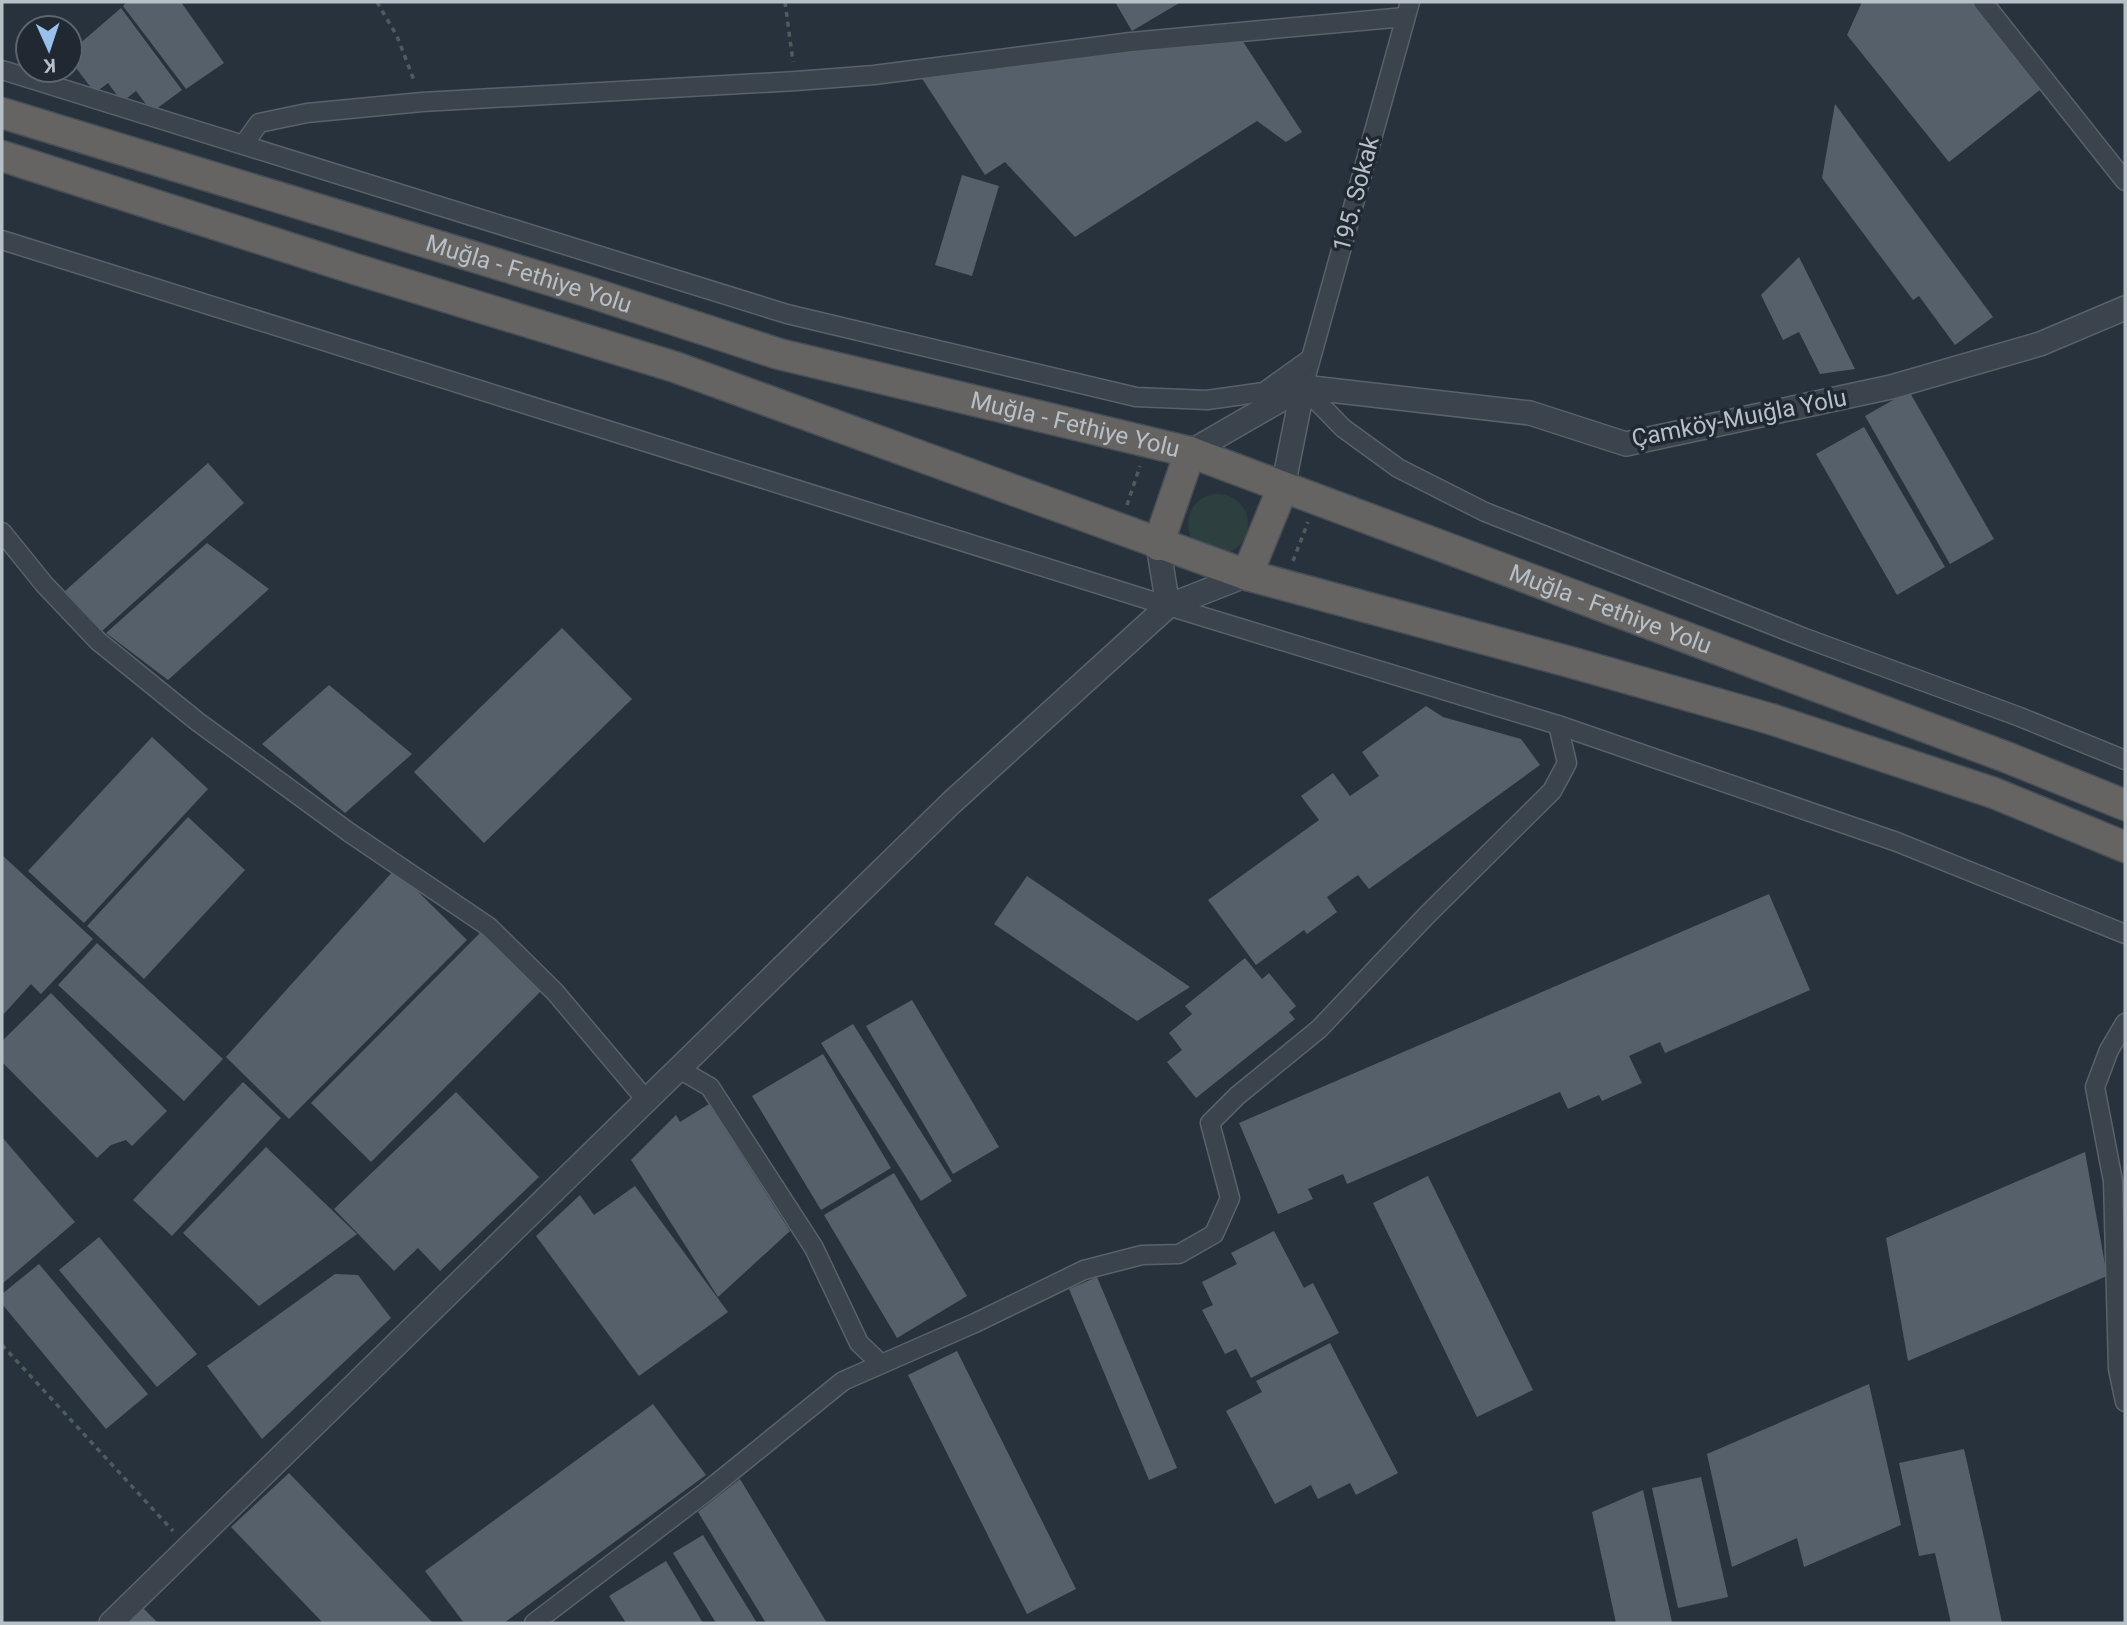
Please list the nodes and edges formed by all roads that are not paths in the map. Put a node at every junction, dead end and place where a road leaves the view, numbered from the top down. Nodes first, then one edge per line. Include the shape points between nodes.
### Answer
1 (1983, 2) edge
2 (1407, 9) edge
3 (2, 70) edge
4 (2, 113) edge
5 (244, 144) junction
6 (2, 156) edge
7 (2125, 181) edge
8 (2, 240) edge
9 (2125, 308) edge
10 (1311, 359) junction
11 (1303, 387) junction
12 (1190, 452) junction
13 (1283, 487) junction
14 (2, 532) edge
15 (1158, 545) junction
16 (1247, 575) junction
17 (1168, 606) junction
18 (1558, 725) junction
19 (2125, 760) edge
20 (2125, 805) edge
21 (2125, 847) edge
22 (2125, 934) edge
23 (2125, 1023) edge
24 (679, 1069) junction
25 (647, 1101) junction
26 (881, 1364) junction
27 (2125, 1402) edge
28 (111, 1623) edge
29 (534, 1623) edge

1 - 7 street
2 - 5 street via 874,75 307,113 259,123
2 - 10 street, 195. Sokak
3 - 5 street
4 - 12 highway, Muğla - Fethiye Yolu via 586,291 779,355
5 - 10 street via 787,314 1136,397 1207,400 1264,392
6 - 15 highway, Muğla - Fethiye Yolu via 675,367
8 - 17 street
9 - 11 street, Çamköy-Muığla Yolu via 2040,344 1891,387 1626,444 1530,413
10 - 11 street, 195. Sokak
11 - 12 street
11 - 13 street
11 - 19 street via 1343,428 1398,468 1485,512
12 - 13 highway, Muğla - Fethiye Yolu
12 - 15 highway
13 - 16 highway
13 - 20 highway, Muğla - Fethiye Yolu
14 - 25 street via 98,640 198,722 489,927 555,992
15 - 16 highway, Muğla - Fethiye Yolu
15 - 17 street
16 - 17 street
16 - 21 highway, Muğla - Fethiye Yolu via 1771,719 1994,793
17 - 18 street
17 - 24 street via 951,803
18 - 22 street via 1897,842
18 - 26 street via 1567,763 1552,791 1319,1029 1210,1123 1230,1198 1214,1234 1179,1254 1142,1255 1084,1270
23 - 27 street via 2095,1087 2113,1181 2118,1369
24 - 25 street
24 - 26 street via 710,1087 814,1248 859,1343
25 - 28 street
26 - 29 street via 843,1381

